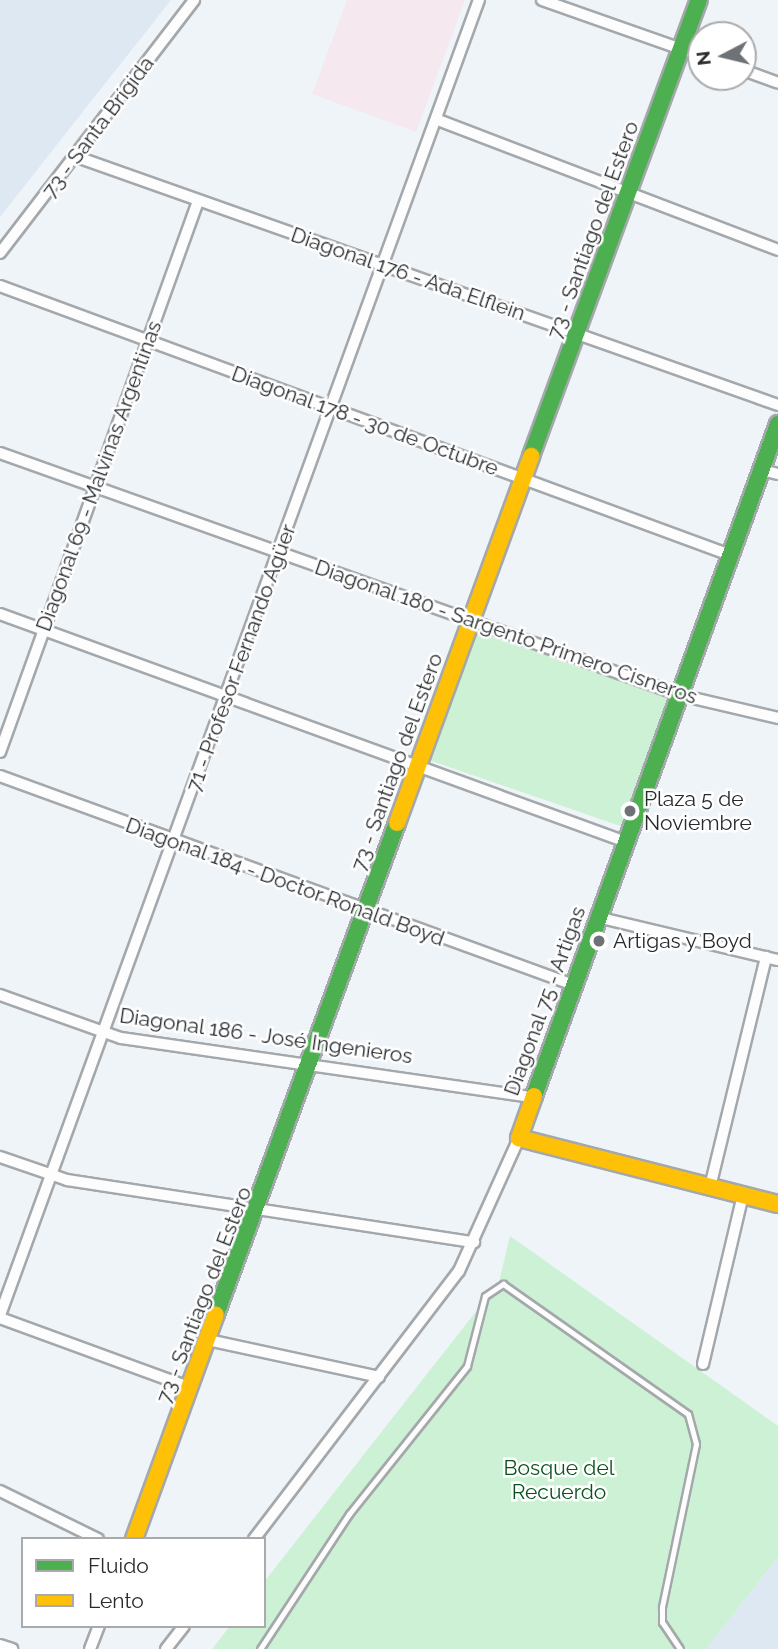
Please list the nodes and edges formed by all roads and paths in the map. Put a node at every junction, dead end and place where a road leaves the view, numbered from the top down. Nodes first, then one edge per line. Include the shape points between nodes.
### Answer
1 (194, 0) edge
2 (480, 0) edge
3 (542, 0) edge
4 (699, 0) edge
5 (682, 49) junction
6 (687, 51) edge
7 (757, 76) edge
8 (778, 83) edge
9 (438, 120) junction
10 (77, 157) junction
11 (629, 194) junction
12 (198, 201) junction
13 (778, 250) edge
14 (0, 253) edge
15 (387, 266) junction
16 (0, 286) edge
17 (578, 334) junction
18 (149, 342) junction
19 (778, 405) edge
20 (332, 409) junction
21 (778, 424) edge
22 (0, 453) edge
23 (770, 472) edge
24 (526, 478) junction
25 (93, 488) junction
26 (278, 554) junction
27 (730, 555) junction
28 (0, 614) edge
29 (470, 622) junction
30 (42, 629) junction
31 (680, 695) junction
32 (226, 696) junction
33 (778, 718) edge
34 (0, 752) edge
35 (416, 768) junction
36 (0, 776) edge
37 (174, 840) junction
38 (626, 842) junction
39 (365, 914) junction
40 (597, 917) junction
41 (772, 959) edge
42 (572, 984) junction
43 (0, 995) edge
44 (102, 1034) junction
45 (312, 1063) junction
46 (532, 1097) junction
47 (519, 1138) junction
48 (0, 1157) edge
49 (48, 1175) junction
50 (710, 1187) junction
51 (743, 1195) junction
52 (778, 1203) edge
53 (260, 1207) junction
54 (474, 1242) junction
55 (0, 1316) edge
56 (208, 1340) junction
57 (703, 1364) dead end
58 (379, 1377) junction
59 (191, 1388) junction
60 (0, 1491) edge
61 (94, 1537) edge
62 (135, 1537) edge
63 (256, 1537) edge
64 (98, 1628) edge
65 (182, 1628) edge
66 (0, 1645) edge
67 (12, 1649) edge
68 (90, 1649) edge
69 (166, 1649) edge
70 (260, 1649) edge
71 (680, 1649) edge

1 - 10 street, 73 - Santa Brígida
2 - 9 street, 71 - Profesor Fernando Agüer
3 - 5 street
4 - 5 street, 73 - Santiago del Estero
5 - 6 street
5 - 11 street, 73 - Santiago del Estero
7 - 8 street
9 - 11 street
9 - 15 street, 71 - Profesor Fernando Agüer
10 - 12 street, Diagonal 176 - Ada Elflein
10 - 14 street, 73 - Santa Brígida
11 - 13 street
11 - 17 street, 73 - Santiago del Estero
12 - 15 street, Diagonal 176 - Ada Elflein
12 - 18 street, Diagonal 69 - Malvinas Argentinas
15 - 17 street, Diagonal 176 - Ada Elflein
15 - 20 street, 71 - Profesor Fernando Agüer
16 - 18 street, Diagonal 178 - 30 de Octubre
17 - 19 street, Diagonal 176 - Ada Elflein
17 - 24 street, 73 - Santiago del Estero
18 - 20 street, Diagonal 178 - 30 de Octubre
18 - 25 street, Diagonal 69 - Malvinas Argentinas
20 - 24 street, Diagonal 178 - 30 de Octubre
20 - 26 street, 71 - Profesor Fernando Agüer
21 - 23 street, Diagonal 75 - Artigas
22 - 25 street, Diagonal 180 - Sargento Primero Cisneros
23 - 27 street, Diagonal 75 - Artigas
24 - 27 street, Diagonal 178 - 30 de Octubre
24 - 29 street, 73 - Santiago del Estero
25 - 26 street, Diagonal 180 - Sargento Primero Cisneros
25 - 30 street, Diagonal 69 - Malvinas Argentinas
26 - 29 street, Diagonal 180 - Sargento Primero Cisneros
26 - 32 street, 71 - Profesor Fernando Agüer
27 - 31 street, Diagonal 75 - Artigas
28 - 30 street
29 - 31 street, Diagonal 180 - Sargento Primero Cisneros
29 - 35 street, 73 - Santiago del Estero
30 - 32 street
30 - 34 street, Diagonal 69 - Malvinas Argentinas
31 - 33 street, Diagonal 180 - Sargento Primero Cisneros
31 - 38 street, Diagonal 75 - Artigas
32 - 35 street
32 - 37 street, 71 - Profesor Fernando Agüer
35 - 38 street
35 - 39 street, 73 - Santiago del Estero
36 - 37 street, Diagonal 184 - Doctor Ronald Boyd
37 - 39 street, Diagonal 184 - Doctor Ronald Boyd
37 - 44 street, 71 - Profesor Fernando Agüer
38 - 40 street, Diagonal 75 - Artigas
39 - 42 street, Diagonal 184 - Doctor Ronald Boyd
39 - 45 street, 73 - Santiago del Estero
40 - 41 street
40 - 42 street, Diagonal 75 - Artigas
41 - 50 street
42 - 46 street, Diagonal 75 - Artigas
43 - 44 street, Diagonal 186 - José Ingenieros
44 - 45 street, Diagonal 186 - José Ingenieros
44 - 49 street, 71 - Profesor Fernando Agüer
45 - 46 street, Diagonal 186 - José Ingenieros
45 - 53 street, 73 - Santiago del Estero
46 - 47 street, Diagonal 75 - Artigas
47 - 50 street
47 - 54 street, Diagonal 75 - Artigas
48 - 49 street
49 - 53 street
49 - 55 street, 71 - Profesor Fernando Agüer
50 - 51 street
51 - 52 street
51 - 57 street
53 - 54 street
53 - 56 street, 73 - Santiago del Estero
54 - 58 street, Diagonal 75 - Artigas
55 - 59 street
56 - 58 street
56 - 59 street, 73 - Santiago del Estero
58 - 63 street, Diagonal 75 - Artigas
59 - 62 street, 73 - Santiago del Estero
60 - 61 street
64 - 68 street
65 - 69 street
66 - 67 street
70 - 71 lane via 349,1514 467,1366 485,1296 503,1284 688,1414 696,1444 662,1607 662,1622

